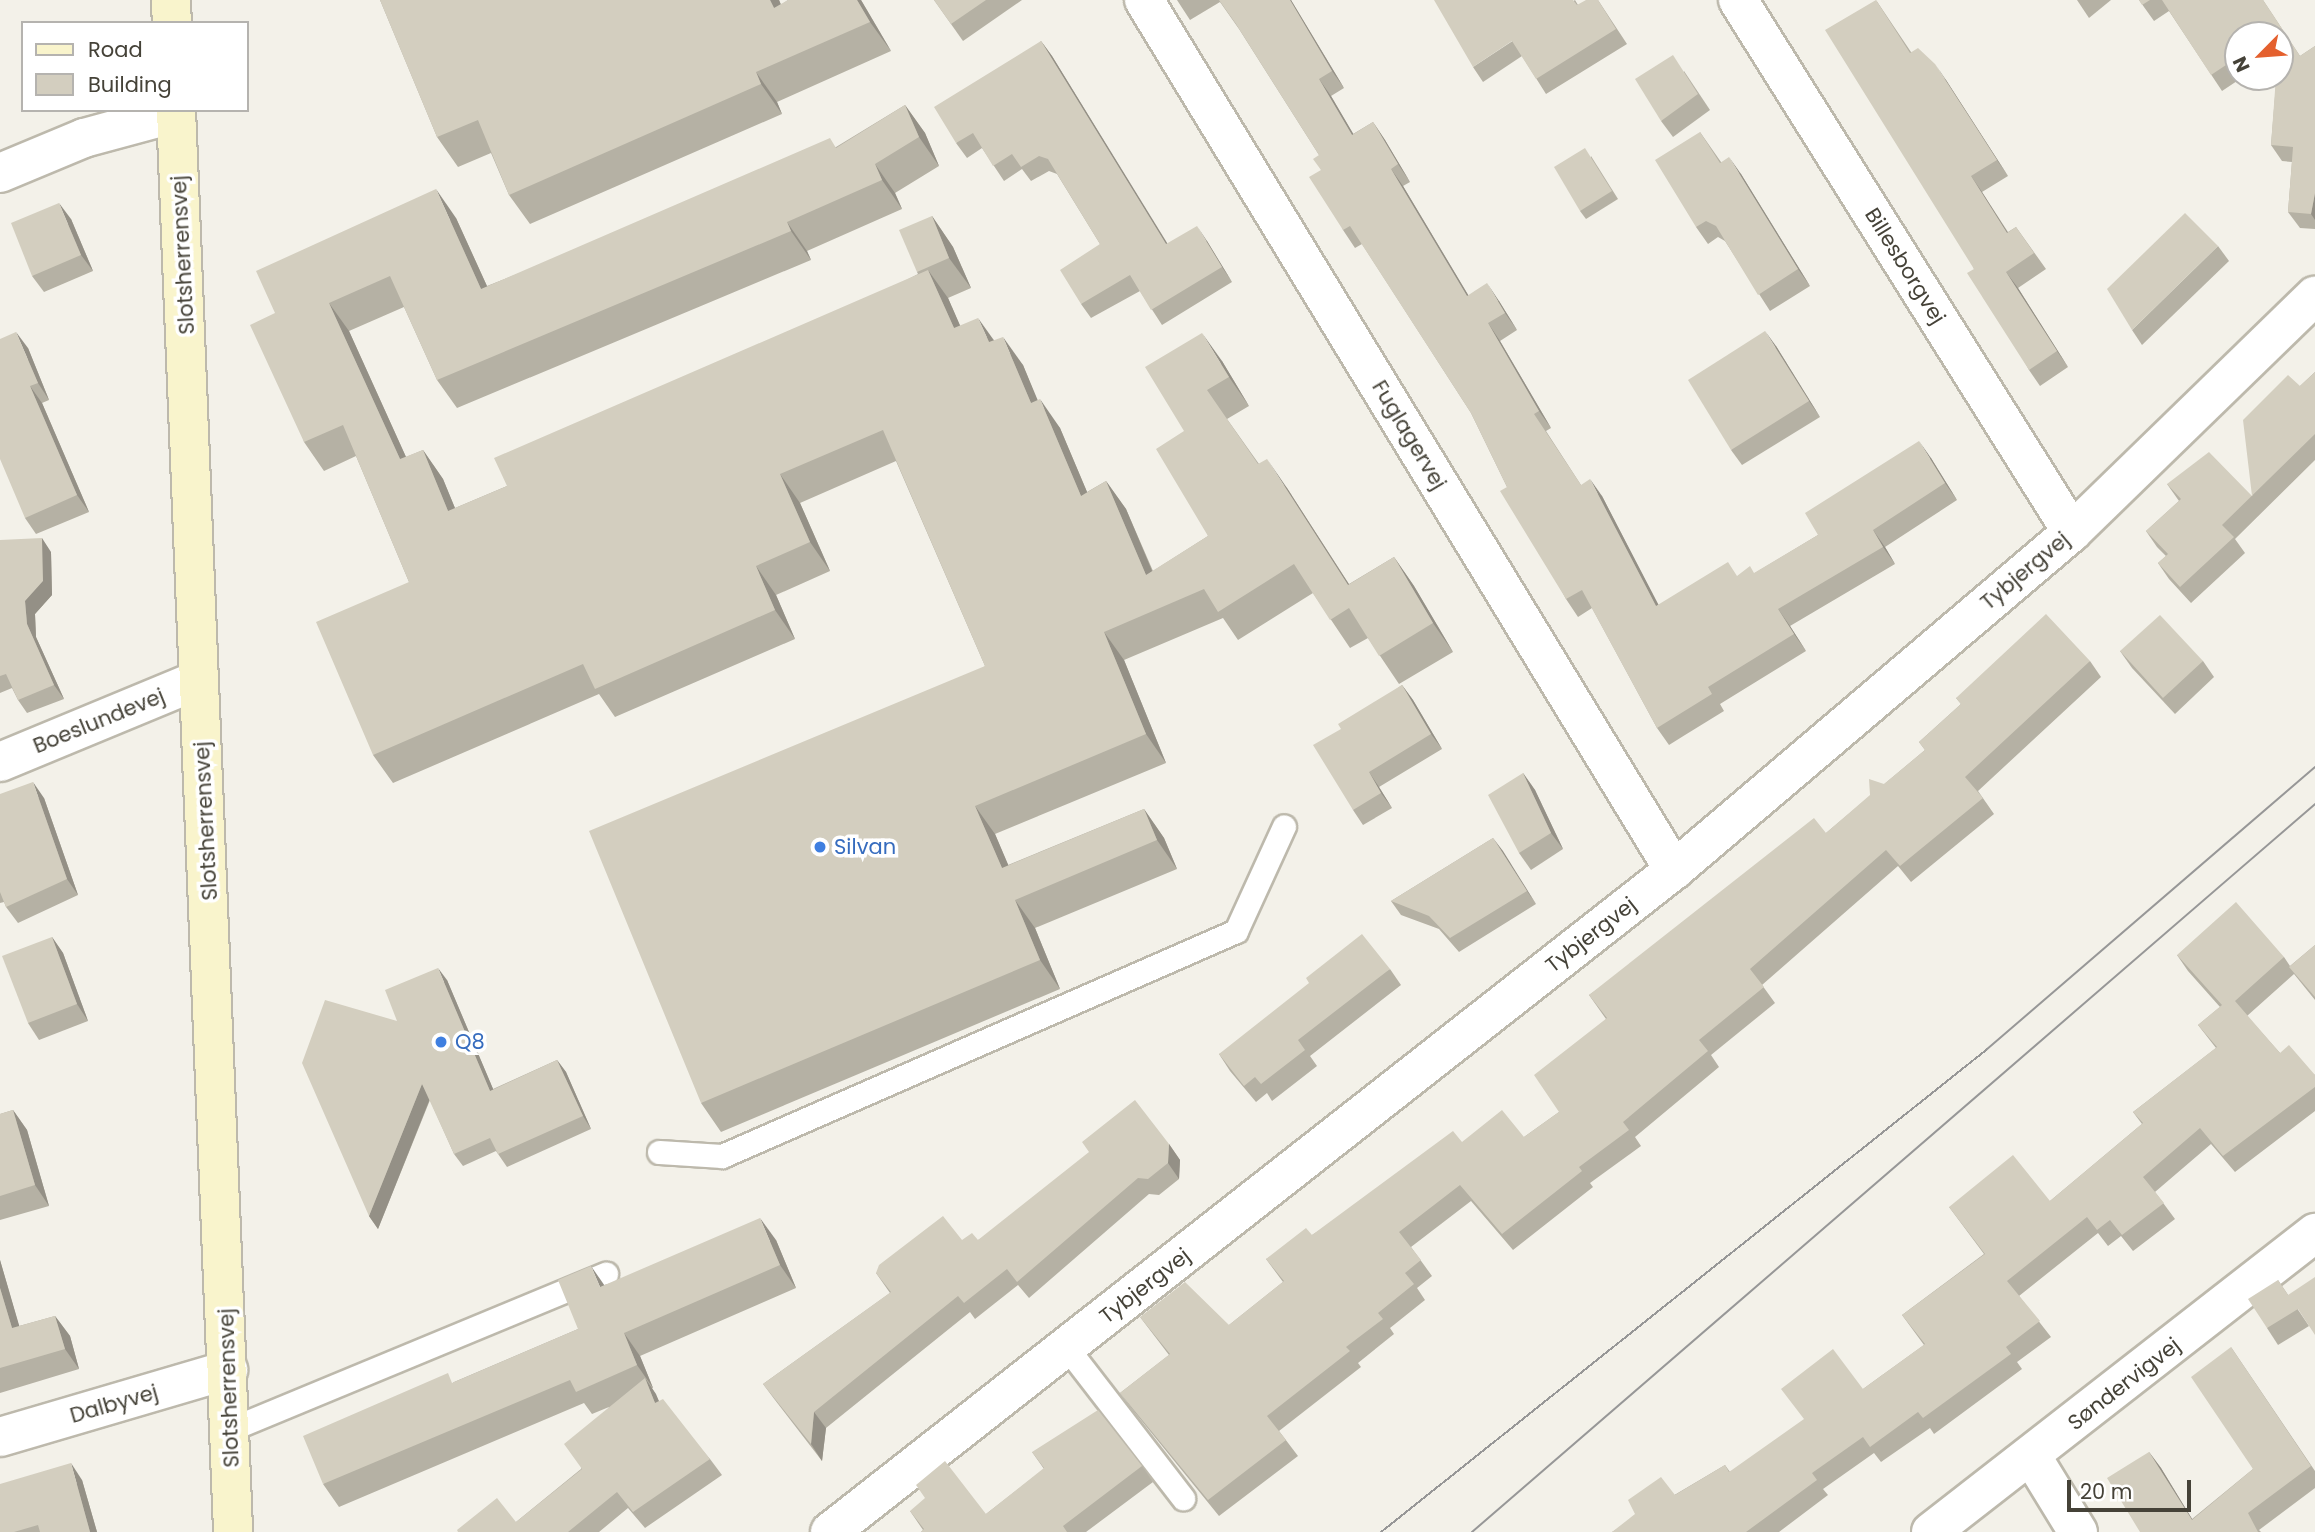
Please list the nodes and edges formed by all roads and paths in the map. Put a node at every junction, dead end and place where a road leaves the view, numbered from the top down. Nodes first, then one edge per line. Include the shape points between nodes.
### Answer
1 (171, 0) edge
2 (1143, 0) edge
3 (1738, 0) edge
4 (172, 21) edge
5 (173, 112) edge
6 (176, 112) edge
7 (0, 173) edge
8 (2315, 296) edge
9 (2072, 531) junction
10 (198, 680) junction
11 (0, 762) edge
12 (1284, 825) dead end
13 (1674, 870) junction
14 (659, 1152) dead end
15 (2315, 1233) edge
16 (606, 1274) dead end
17 (1067, 1348) junction
18 (228, 1370) junction
19 (231, 1429) junction
20 (0, 1437) edge
21 (2032, 1457) junction
22 (1183, 1498) dead end
23 (233, 1532) edge
24 (830, 1532) edge
25 (1931, 1532) edge
26 (2078, 1532) edge

1 - 4 street
2 - 13 street, Fuglagervej
3 - 9 street, Billesborgvej
5 - 7 street via 84,138
6 - 10 street, Slotsherrensvej
8 - 9 street, Tybjergvej
9 - 13 street, Tybjergvej
10 - 11 street, Boeslundevej
10 - 18 street, Slotsherrensvej
12 - 14 lane via 1236,931 722,1156
13 - 17 street, Tybjergvej
15 - 21 street, Søndervigvej
16 - 19 lane
17 - 22 lane
17 - 24 street, Tybjergvej
18 - 19 street, Slotsherrensvej
18 - 20 street, Dalbyvej
19 - 23 street, Slotsherrensvej
21 - 25 street, Søndervigvej
21 - 26 street

